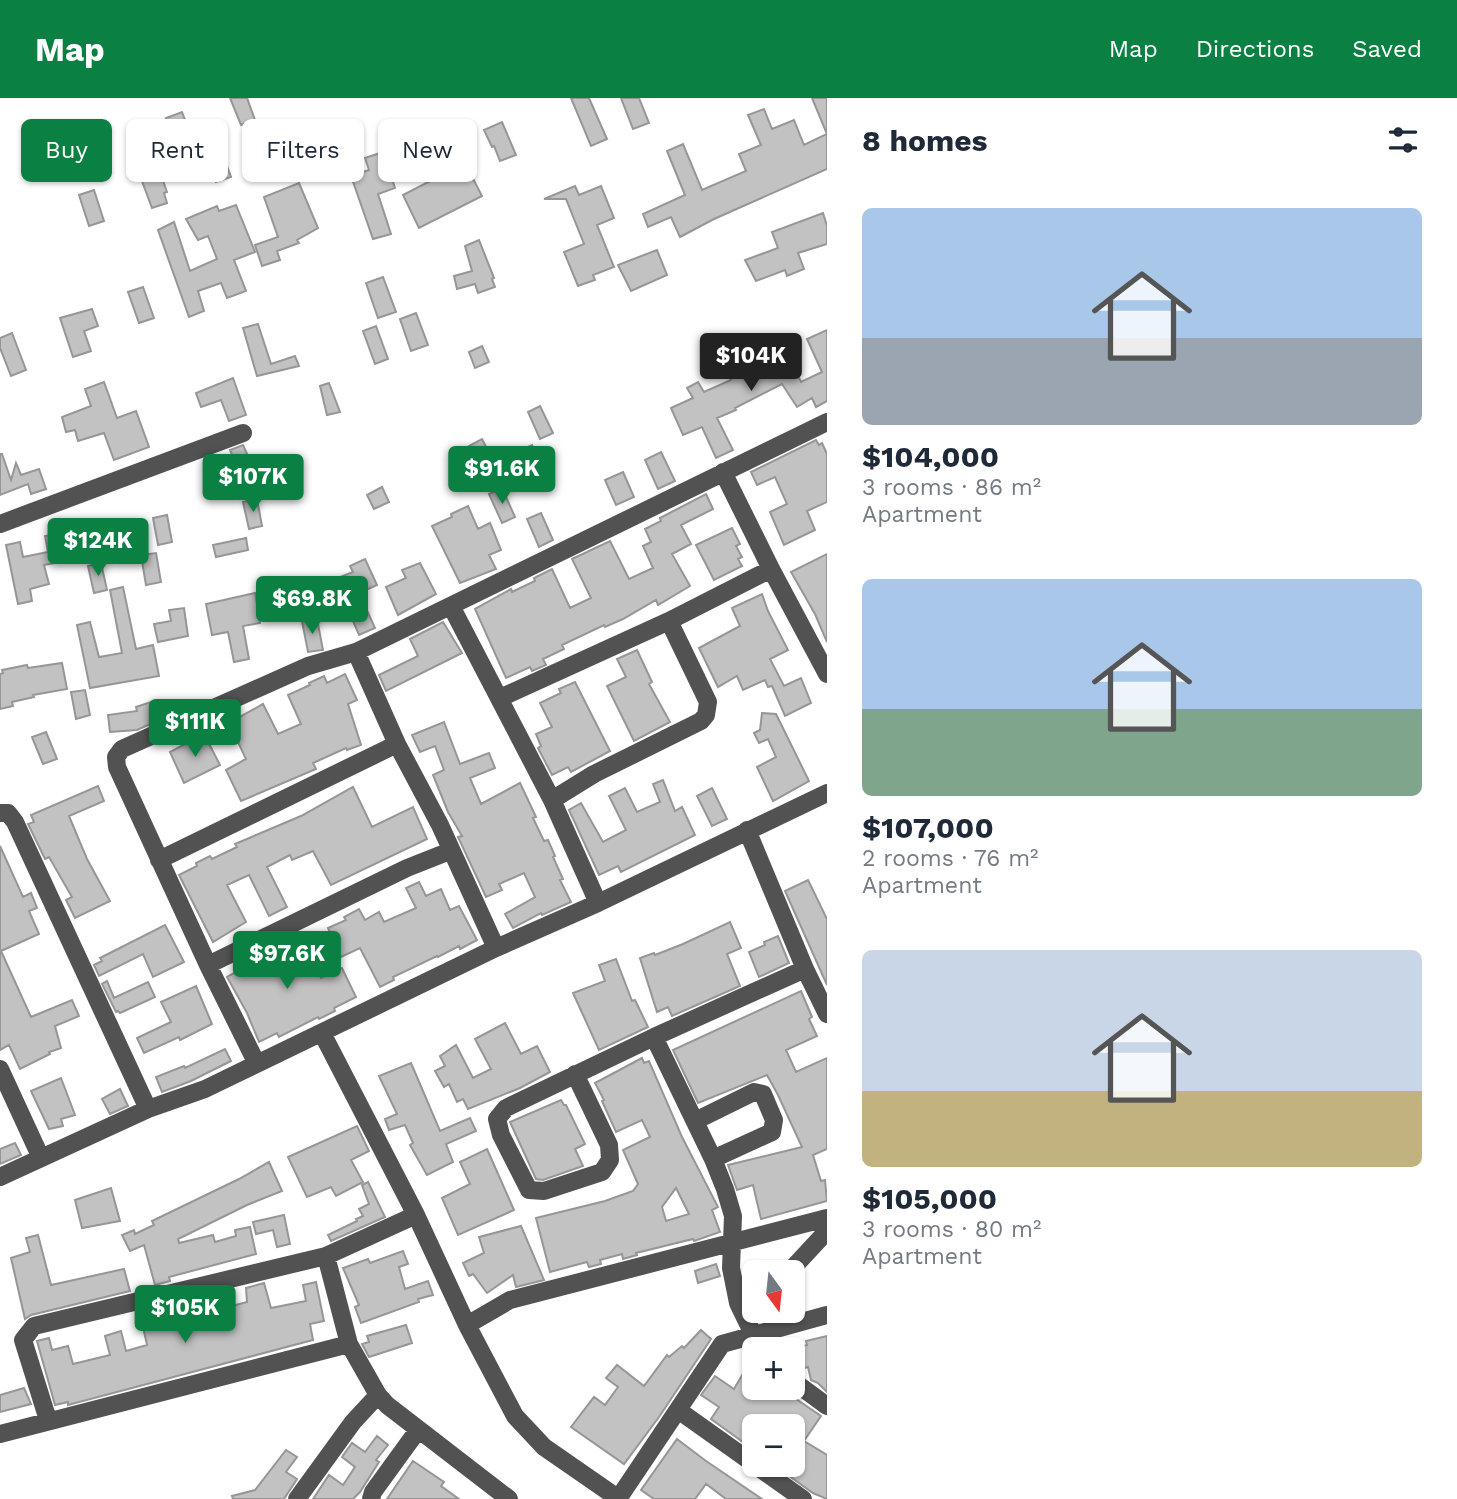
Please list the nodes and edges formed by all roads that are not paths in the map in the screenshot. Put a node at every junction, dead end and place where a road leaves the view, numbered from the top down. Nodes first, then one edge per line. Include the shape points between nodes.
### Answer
1 (827, 422) edge
2 (243, 433) dead end
3 (723, 472) junction
4 (0, 524) edge
5 (771, 569) junction
6 (451, 606) junction
7 (669, 621) junction
8 (356, 652) junction
9 (826, 670) edge
10 (500, 698) junction
11 (397, 744) junction
12 (826, 795) edge
13 (552, 800) junction
14 (0, 813) edge
15 (747, 830) junction
16 (450, 850) junction
17 (159, 860) junction
18 (597, 903) junction
19 (496, 948) junction
20 (208, 965) junction
21 (805, 969) junction
22 (827, 1014) edge
23 (323, 1033) junction
24 (654, 1037) junction
25 (256, 1062) junction
26 (0, 1069) edge
27 (575, 1074) junction
28 (148, 1109) junction
29 (695, 1121) junction
30 (41, 1158) junction
31 (713, 1159) junction
32 (0, 1177) edge
33 (416, 1215) junction
34 (827, 1218) edge
35 (827, 1231) edge
36 (732, 1242) junction
37 (326, 1256) junction
38 (800, 1260) edge
39 (827, 1315) edge
40 (467, 1325) junction
41 (753, 1337) edge
42 (768, 1337) edge
43 (742, 1343) edge
44 (349, 1344) junction
45 (805, 1390) edge
46 (378, 1395) junction
47 (827, 1406) edge
48 (678, 1410) junction
49 (47, 1420) junction
50 (418, 1430) junction
51 (0, 1434) edge
52 (742, 1455) edge
53 (773, 1477) edge
54 (297, 1499) edge
55 (371, 1499) edge
56 (509, 1499) edge
57 (619, 1499) edge
58 (803, 1499) edge

1 - 3 street
2 - 4 street
3 - 5 street
3 - 6 street
5 - 7 street
5 - 9 street
6 - 8 street
6 - 10 street
7 - 10 street
7 - 13 street via 708,702 706,715
8 - 11 street
8 - 17 street via 308,666 122,749 116,757 117,767
10 - 13 street
11 - 16 street
11 - 17 street
12 - 15 street
13 - 18 street
14 - 28 street via 8,813 15,822
15 - 18 street
15 - 21 street
16 - 19 street
16 - 20 street
17 - 20 street
18 - 19 street
19 - 23 street
20 - 25 street
21 - 22 street
21 - 24 street
23 - 25 street
23 - 33 street
24 - 27 street
24 - 29 street
25 - 28 street via 205,1089
26 - 30 street
27 - 27 street via 609,1145 610,1160 603,1172 544,1191 530,1191 501,1135 498,1119 506,1108
28 - 30 street
29 - 31 street
29 - 31 street via 754,1092 763,1094 774,1120 772,1132
30 - 32 street
31 - 36 street via 733,1216
33 - 37 street
33 - 40 street
34 - 36 street
35 - 38 street
36 - 40 street via 510,1300
36 - 41 street via 731,1268 738,1303
37 - 44 street
37 - 49 street via 34,1326 23,1340
39 - 42 street
40 - 57 street via 515,1416 544,1447
43 - 48 street via 722,1344
44 - 46 street
44 - 49 street
45 - 47 street
46 - 50 street
46 - 54 street
48 - 52 street
48 - 57 street
49 - 51 street
50 - 55 street
50 - 56 street
53 - 58 street

